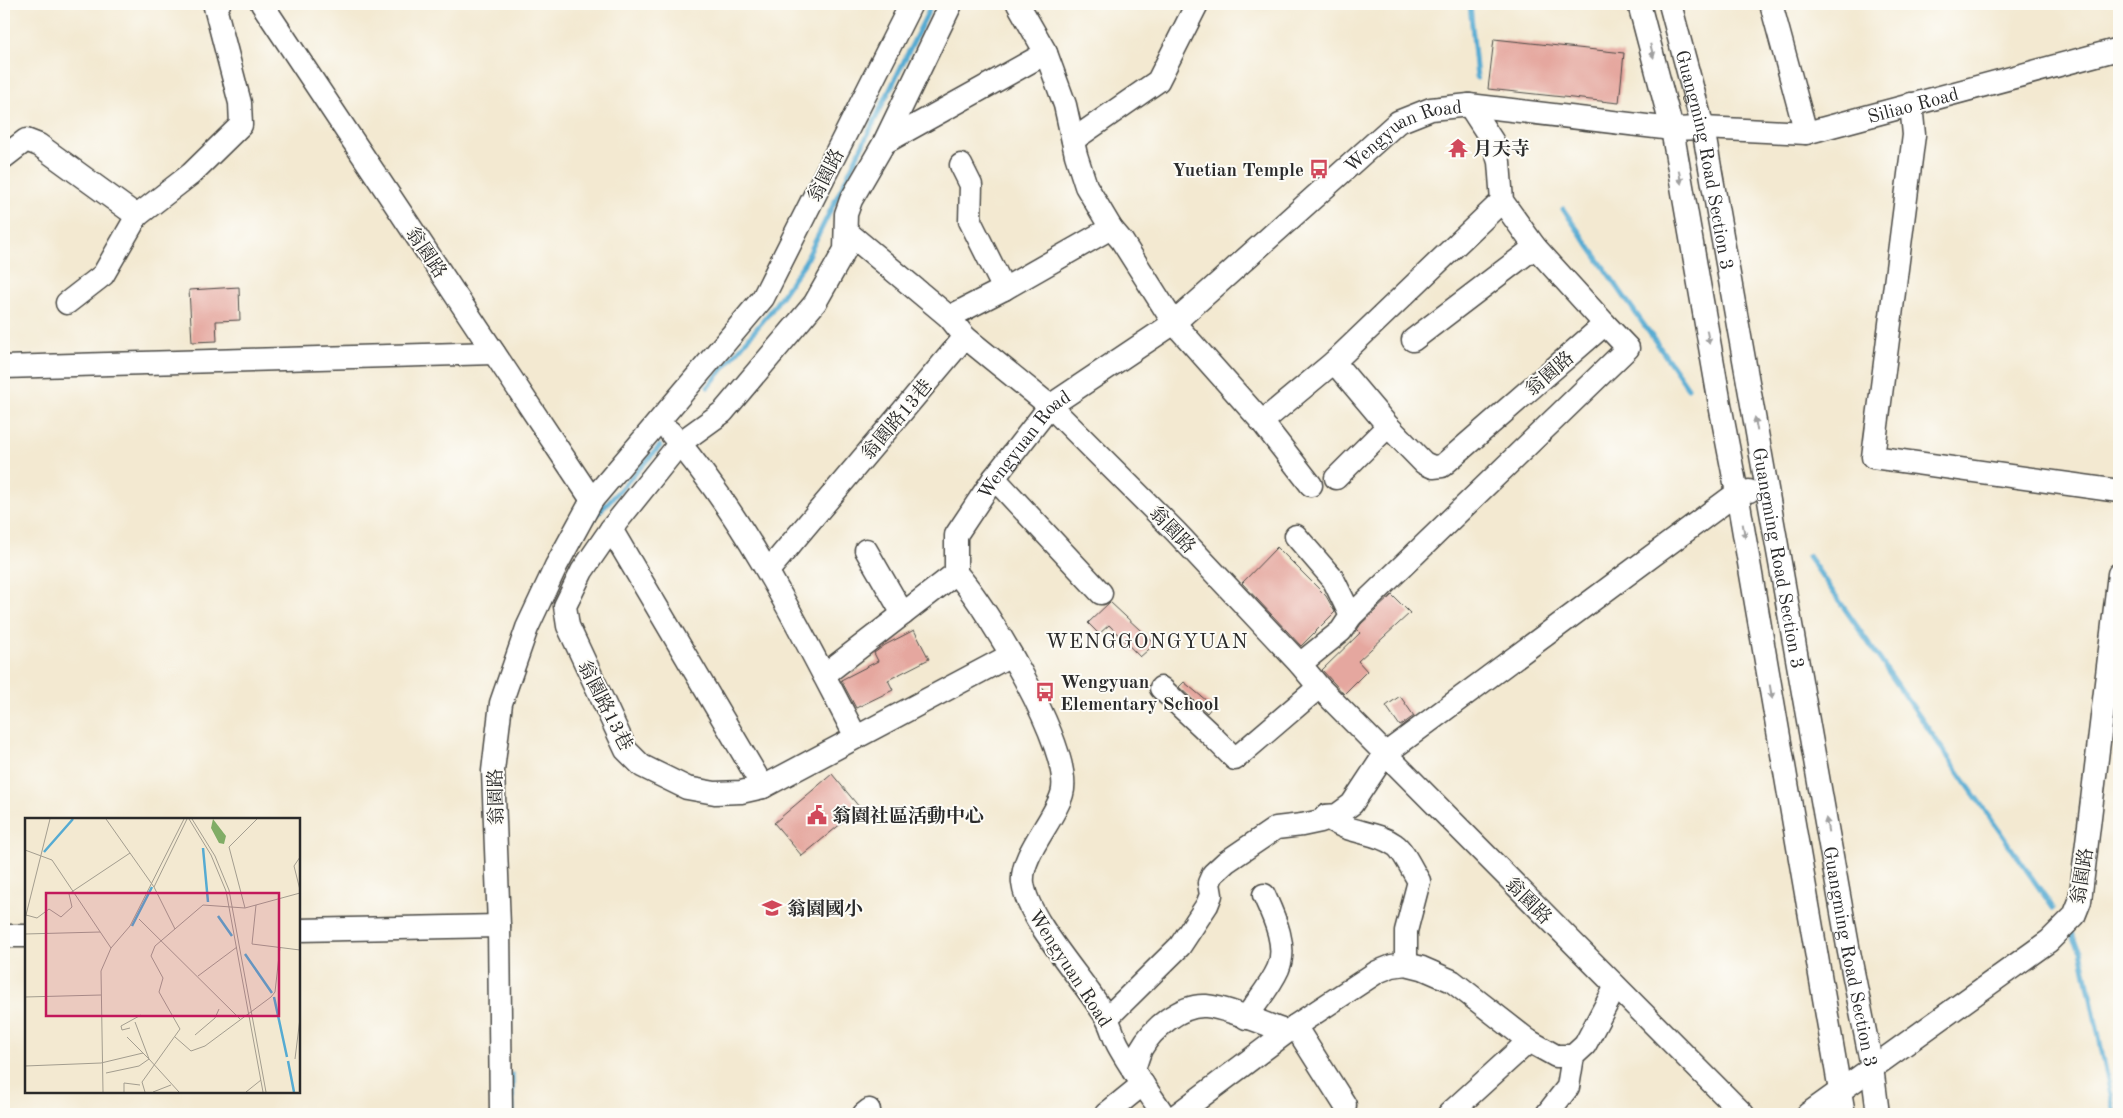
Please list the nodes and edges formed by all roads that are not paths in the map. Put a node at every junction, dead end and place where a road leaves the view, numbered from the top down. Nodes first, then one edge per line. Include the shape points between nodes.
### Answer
1 (219, 4) edge
2 (262, 4) edge
3 (911, 4) edge
4 (951, 4) edge
5 (1018, 4) edge
6 (1197, 4) edge
7 (1639, 4) edge
8 (1670, 4) edge
9 (1771, 4) edge
10 (2119, 49) edge
11 (1046, 53) junction
12 (1910, 104) junction
13 (1469, 105) junction
14 (1703, 128) junction
15 (1672, 129) junction
16 (1806, 133) junction
17 (1073, 140) junction
18 (884, 143) junction
19 (4, 157) edge
20 (961, 165) dead end
21 (1502, 201) junction
22 (137, 216) junction
23 (1111, 228) junction
24 (846, 232) junction
25 (1535, 247) junction
26 (1004, 289) junction
27 (67, 303) dead end
28 (949, 317) junction
29 (1174, 323) junction
30 (1605, 324) junction
31 (965, 337) junction
32 (1413, 340) dead end
33 (494, 353) junction
34 (1334, 362) junction
35 (4, 367) edge
36 (1050, 406) junction
37 (660, 420) junction
38 (1262, 422) junction
39 (1388, 426) junction
40 (680, 443) junction
41 (994, 478) junction
42 (1336, 478) dead end
43 (1311, 485) dead end
44 (1768, 487) junction
45 (2119, 491) edge
46 (1738, 493) junction
47 (592, 500) junction
48 (611, 528) junction
49 (1296, 536) dead end
50 (866, 550) dead end
51 (768, 571) junction
52 (956, 573) junction
53 (2119, 574) edge
54 (1101, 593) dead end
55 (903, 614) junction
56 (1351, 616) junction
57 (1011, 655) junction
58 (1300, 664) junction
59 (824, 675) junction
60 (1319, 687) junction
61 (1160, 688) dead end
62 (856, 737) junction
63 (1385, 754) junction
64 (762, 787) junction
65 (1326, 816) junction
66 (1264, 895) dead end
67 (499, 926) junction
68 (300, 930) edge
69 (4, 936) edge
70 (25, 936) edge
71 (1406, 964) junction
72 (1615, 988) junction
73 (1107, 1018) junction
74 (1246, 1018) junction
75 (1291, 1029) junction
76 (1529, 1040) junction
77 (1573, 1056) junction
78 (1872, 1067) junction
79 (1138, 1078) junction
80 (1842, 1104) edge
81 (1345, 1105) dead end
82 (501, 1114) edge
83 (1106, 1114) edge
84 (1163, 1114) edge
85 (1178, 1114) edge
86 (1449, 1114) edge
87 (1547, 1114) edge
88 (1742, 1114) edge
89 (1808, 1114) edge
90 (1878, 1114) edge

1 - 22 street via 215,8 240,103 241,125 191,174
2 - 33 street, 翁園路
3 - 37 street, 翁園路 via 762,298
4 - 18 street, 翁園路13巷
5 - 11 street
6 - 17 street via 1158,81
7 -> 15 street, Guangming Road Section 3
8 - 14 street, Guangming Road Section 3
9 - 16 street
10 - 12 street, Siliao Road
11 - 17 street via 1065,105
11 - 18 street
12 - 16 street, Siliao Road
12 - 45 street via 1914,135 1873,457
13 - 15 street, Wengyuan Road
13 - 21 street via 1492,142 1499,162
13 - 29 street, Wengyuan Road via 1431,109 1398,122
14 - 15 street, Wengyuan Road
14 - 16 street, Siliao Road
44 -> 14 street, Guangming Road Section 3
15 -> 46 street, Guangming Road Section 3 via 1720,410
17 - 23 street via 1086,186
18 - 24 street, 翁園路13巷 via 851,200 846,214
19 - 22 street via 26,140 39,145
20 - 26 street via 971,185 970,221
21 - 25 street
21 - 34 street
22 - 27 street via 103,276
23 - 26 street
23 - 29 street
24 - 28 street, 翁園路
24 - 40 street, 翁園路13巷 via 845,250 815,303 723,412
25 - 30 street
25 - 32 street
26 - 28 street
28 - 31 street, 翁園路
29 - 36 street, Wengyuan Road
29 - 38 street
30 - 39 street, 翁園路 via 1442,466 1424,463
30 - 56 street via 1628,348
31 - 36 street, 翁園路
31 - 51 street, 翁園路13巷
33 - 35 street
33 - 47 street, 翁園路
34 - 38 street
34 - 39 street, 翁園路
36 - 41 street, Wengyuan Road
36 - 58 street, 翁園路 via 1176,532
37 - 40 street
37 - 47 street, 翁園路
38 - 43 street
39 - 42 street
40 - 48 street, 翁園路13巷
40 - 51 street via 697,463
41 - 52 street, Wengyuan Road via 956,535
41 - 54 street
44 - 46 street
78 -> 44 street, Guangming Road Section 3
46 - 63 street
46 -> 80 street, Guangming Road Section 3
47 - 67 street, 翁園路 via 527,628 501,703 493,771
48 - 64 street
48 - 64 street, 翁園路13巷 via 582,571 564,606 568,626 626,750 642,766 687,788 715,793
49 - 56 street via 1333,579
50 - 55 street
51 - 59 street
52 - 55 street
52 - 57 street, Wengyuan Road via 968,586
53 - 78 street, 翁園路 via 2080,901 2074,916 2049,941
55 - 59 street
56 - 58 street via 1341,631
57 - 62 street, 翁園路13巷
57 - 73 street, Wengyuan Road via 1058,751 1064,775 1063,792 1026,862 1025,891 1040,923
58 - 60 street, 翁園路
59 - 62 street
60 - 61 street via 1235,760
60 - 63 street, 翁園路
62 - 64 street, 翁園路13巷
63 - 65 street via 1352,804 1337,815
63 - 72 street, 翁園路
65 - 71 street via 1347,829 1378,837 1396,846 1419,881 1406,931
65 - 73 street via 1322,821 1276,828 1226,862 1213,874 1209,883 1211,895 1208,905 1180,946
66 - 74 street via 1275,920 1281,946 1279,968
67 - 68 street
67 - 82 street, 翁園路
69 - 70 street
71 - 75 street via 1377,972
71 - 76 street via 1452,981
72 - 77 street via 1585,1045
72 - 88 street, 翁園路
73 - 79 street, Wengyuan Road via 1117,1043
74 - 75 street
74 - 79 street via 1205,1006 1180,1013 1157,1029 1142,1049
75 - 81 street
75 - 85 street
76 - 77 street via 1556,1056
76 - 86 street
77 - 87 street via 1568,1087
78 - 80 street, 翁園路
78 - 90 street, Guangming Road Section 3
79 - 83 street
79 - 84 street, Wengyuan Road
80 - 89 street, 翁園路

